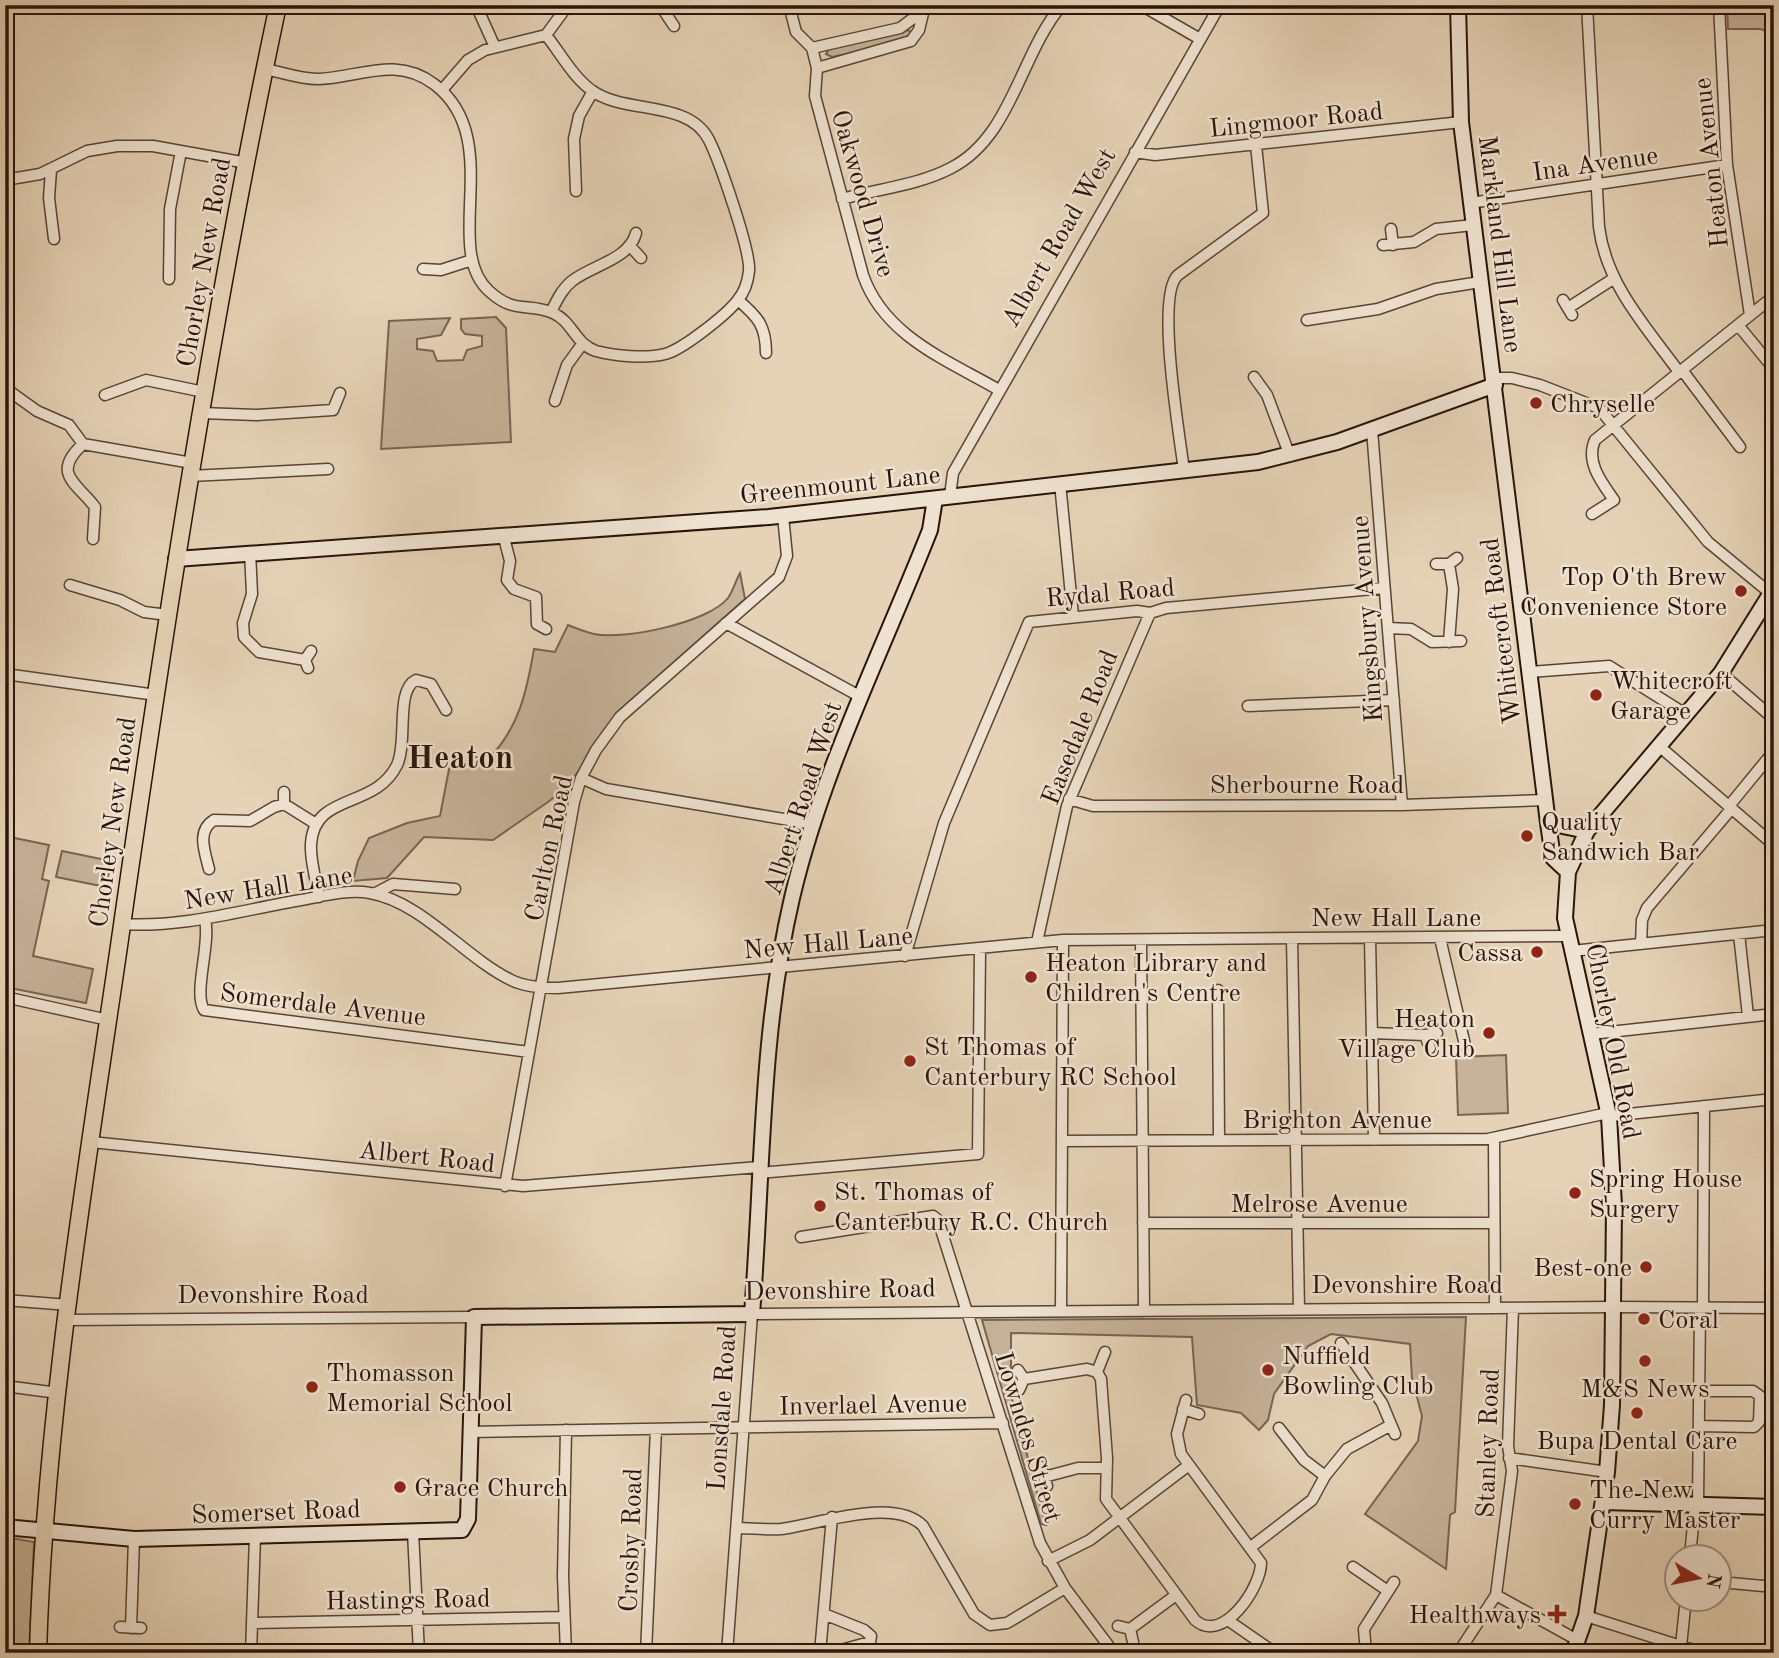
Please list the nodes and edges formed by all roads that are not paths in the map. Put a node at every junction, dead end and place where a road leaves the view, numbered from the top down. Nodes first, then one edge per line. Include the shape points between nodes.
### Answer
1 (278, 5) edge
2 (475, 5) edge
3 (568, 5) edge
4 (660, 5) edge
5 (789, 5) edge
6 (1062, 5) edge
7 (1141, 5) edge
8 (1220, 5) edge
9 (1458, 5) edge
10 (1587, 5) edge
11 (1719, 5) edge
12 (924, 8) edge
13 (674, 26) dead end
14 (546, 36) junction
15 (1200, 39) junction
16 (494, 46) junction
17 (811, 48) junction
18 (817, 68) junction
19 (265, 69) junction
20 (442, 90) junction
21 (593, 92) junction
22 (692, 107) dead end
23 (687, 118) junction
24 (1461, 122) junction
25 (1256, 145) junction
26 (181, 152) junction
27 (1135, 152) junction
28 (247, 163) junction
29 (1727, 165) junction
30 (51, 170) junction
31 (5, 180) edge
32 (1596, 184) junction
33 (576, 191) dead end
34 (842, 199) junction
35 (1470, 203) junction
36 (1473, 225) junction
37 (1391, 229) dead end
38 (636, 233) dead end
39 (54, 239) dead end
40 (631, 247) junction
41 (641, 258) dead end
42 (472, 260) junction
43 (423, 269) dead end
44 (157, 279) dead end
45 (1613, 279) junction
46 (1480, 282) junction
47 (1774, 296) edge
48 (738, 300) junction
49 (1568, 308) dead end
50 (551, 312) junction
51 (1750, 315) junction
52 (1307, 320) dead end
53 (1738, 324) junction
54 (583, 343) junction
55 (766, 353) dead end
56 (1774, 369) edge
57 (1681, 371) junction
58 (1254, 377) dead end
59 (1495, 381) junction
60 (559, 387) junction
61 (5, 388) edge
62 (571, 390) dead end
63 (999, 390) junction
64 (204, 392) junction
65 (340, 393) dead end
66 (105, 395) dead end
67 (555, 401) dead end
68 (201, 413) junction
69 (1614, 425) junction
70 (1372, 430) junction
71 (83, 444) junction
72 (1740, 447) dead end
73 (1290, 456) junction
74 (191, 469) junction
75 (328, 469) dead end
76 (1184, 471) junction
77 (1060, 483) junction
78 (942, 498) junction
79 (1592, 514) dead end
80 (783, 516) junction
81 (503, 534) junction
82 (93, 539) dead end
83 (250, 552) junction
84 (176, 559) junction
85 (1436, 564) dead end
86 (71, 585) dead end
87 (1384, 588) junction
88 (1772, 594) edge
89 (1150, 613) junction
90 (168, 615) junction
91 (1073, 616) junction
92 (726, 623) junction
93 (1388, 628) junction
94 (546, 629) dead end
95 (1449, 642) junction
96 (1461, 642) dead end
97 (308, 660) dead end
98 (1530, 672) junction
99 (1721, 673) junction
100 (5, 674) edge
101 (156, 695) junction
102 (861, 697) junction
103 (1394, 700) junction
104 (1248, 706) dead end
105 (446, 710) dead end
106 (1687, 715) junction
107 (1774, 719) edge
108 (1659, 746) junction
109 (1774, 751) edge
110 (581, 778) junction
111 (284, 792) dead end
112 (1069, 799) junction
113 (1546, 800) junction
114 (1402, 805) junction
115 (279, 806) junction
116 (1730, 807) junction
117 (1548, 823) junction
118 (316, 824) junction
119 (813, 824) junction
120 (1587, 831) junction
121 (1774, 845) edge
122 (209, 869) dead end
123 (1568, 872) junction
124 (455, 889) dead end
125 (374, 894) junction
126 (319, 897) junction
127 (205, 919) junction
128 (122, 923) junction
129 (1774, 930) edge
130 (1740, 934) junction
131 (1292, 938) junction
132 (1370, 938) junction
133 (1440, 938) junction
134 (1063, 940) junction
135 (1141, 940) junction
136 (1037, 942) junction
137 (1570, 944) junction
138 (1641, 944) junction
139 (980, 949) junction
140 (905, 956) junction
141 (779, 967) junction
142 (541, 987) junction
143 (1218, 990) dead end
144 (5, 997) edge
145 (1774, 1014) edge
146 (1748, 1016) junction
147 (108, 1020) junction
148 (1371, 1033) junction
149 (1437, 1033) dead end
150 (1591, 1034) junction
151 (1425, 1035) junction
152 (1465, 1045) dead end
153 (1430, 1048) dead end
154 (528, 1052) junction
155 (1774, 1099) edge
156 (1704, 1106) junction
157 (1609, 1114) junction
158 (1494, 1139) junction
159 (1143, 1140) junction
160 (1219, 1140) junction
161 (1374, 1140) junction
162 (1062, 1141) junction
163 (91, 1142) junction
164 (1296, 1142) junction
165 (759, 1170) junction
166 (505, 1186) junction
167 (1143, 1223) junction
168 (1494, 1223) junction
169 (1297, 1224) junction
170 (802, 1237) dead end
171 (5, 1300) edge
172 (1613, 1307) junction
173 (1495, 1308) junction
174 (1513, 1308) junction
175 (1702, 1308) junction
176 (1774, 1308) edge
177 (1299, 1309) junction
178 (1061, 1311) junction
179 (1144, 1311) junction
180 (68, 1312) junction
181 (967, 1312) junction
182 (752, 1314) junction
183 (474, 1317) junction
184 (1341, 1343) dead end
185 (1105, 1352) dead end
186 (1097, 1372) junction
187 (5, 1387) edge
188 (1018, 1390) dead end
189 (1699, 1391) junction
190 (58, 1393) junction
191 (1199, 1414) dead end
192 (1003, 1423) junction
193 (1699, 1426) junction
194 (744, 1427) junction
195 (1279, 1428) dead end
196 (656, 1429) junction
197 (566, 1430) junction
198 (470, 1432) junction
199 (1298, 1433) dead end
200 (1289, 1440) junction
201 (1509, 1458) junction
202 (1189, 1465) junction
203 (1106, 1468) junction
204 (1607, 1472) junction
205 (1325, 1476) junction
206 (1044, 1477) dead end
207 (1604, 1503) junction
208 (1696, 1505) junction
209 (1774, 1507) edge
210 (832, 1517) junction
211 (1119, 1519) junction
212 (5, 1527) edge
213 (737, 1528) junction
214 (44, 1532) junction
215 (413, 1532) junction
216 (255, 1536) junction
217 (134, 1539) junction
218 (1692, 1542) edge
219 (1251, 1547) junction
220 (1048, 1561) junction
221 (1353, 1567) dead end
222 (1734, 1583) edge
223 (1774, 1587) edge
224 (1065, 1588) junction
225 (1176, 1595) junction
226 (1496, 1595) junction
227 (1685, 1612) edge
228 (824, 1614) junction
229 (1586, 1616) junction
230 (564, 1617) junction
231 (417, 1619) junction
232 (1229, 1621) junction
233 (252, 1623) junction
234 (1118, 1626) dead end
235 (130, 1628) dead end
236 (1130, 1629) junction
237 (1133, 1642) dead end
238 (1269, 1647) edge
239 (1576, 1647) edge
240 (1682, 1648) edge
241 (38, 1653) edge
242 (251, 1653) edge
243 (419, 1653) edge
244 (565, 1653) edge
245 (646, 1653) edge
246 (727, 1653) edge
247 (820, 1653) edge
248 (831, 1653) edge
249 (1114, 1653) edge
250 (1366, 1653) edge
251 (1458, 1653) edge
252 (1703, 1653) edge

1 - 19 main road, Chorley New Road
2 - 16 street
3 - 14 street
4 - 13 street
5 - 17 street, Oakwood Drive via 796,32
6 - 34 street via 997,122 975,151 948,169
7 - 15 street
8 - 15 street, Albert Road West
9 - 24 street, Markland Hill Lane
10 - 32 street
11 - 29 street, Heaton Avenue
12 - 17 street via 900,28
12 - 18 street via 916,37 905,45
14 - 16 street
14 - 21 street
15 - 27 street, Albert Road West
16 - 20 street via 468,60
17 - 18 street, Oakwood Drive
18 - 34 street, Oakwood Drive via 815,96
19 - 20 street via 313,79 376,68 400,69
19 - 28 main road, Chorley New Road
20 - 42 street via 457,112 470,149
21 - 23 street
21 - 33 street via 579,117 574,139 582,177
22 - 23 street
23 - 48 street via 709,141 748,258 747,279
24 - 25 street, Lingmoor Road
24 - 35 street, Markland Hill Lane
25 - 27 street, Lingmoor Road via 1155,155
25 - 76 street via 1263,213 1178,275 1169,288 1170,355
26 - 28 street
26 - 30 street via 117,146 88,151
26 - 44 street via 170,209 171,280
27 - 63 street, Albert Road West
28 - 64 main road, Chorley New Road
29 - 32 street, Ina Avenue
29 - 51 street, Heaton Avenue
30 - 31 street
30 - 39 street
32 - 35 street, Ina Avenue
32 - 45 street via 1600,236
34 - 63 street, Oakwood Drive via 866,285 882,312 909,338
35 - 36 street, Markland Hill Lane
36 - 37 street via 1436,229 1414,242 1388,245
36 - 46 street, Markland Hill Lane
38 - 40 street
40 - 41 street
40 - 50 street via 571,281
42 - 43 street via 441,274
42 - 50 street via 482,284 506,304
45 - 49 street
45 - 57 street
46 - 52 street via 1436,289 1378,309
46 - 59 street, Markland Hill Lane
47 - 51 street
48 - 54 street via 677,355 605,352
48 - 55 street via 761,320 771,337
50 - 54 street
51 - 53 street
53 - 56 street
53 - 57 street
54 - 60 street via 567,365
57 - 69 street
57 - 72 street
58 - 73 street via 1267,395
59 - 69 street, Markland Hill Lane via 1518,380 1578,398 1599,408
59 - 70 street, Greenmount Lane
59 - 98 street, Whitecroft Road
60 - 62 street
60 - 67 street
61 - 71 street via 37,411 69,425
63 - 78 street, Albert Road West
64 - 66 street via 146,380 119,394
64 - 68 main road, Chorley New Road
65 - 68 street via 333,410
68 - 74 main road, Chorley New Road
69 - 79 street via 1592,445 1596,474 1614,500
69 - 88 street, Markland Hill Lane via 1708,542
70 - 73 street, Greenmount Lane
70 - 87 street, Kingsbury Avenue
71 - 74 street
71 - 82 street via 72,459 69,478 95,507
73 - 76 street, Greenmount Lane
74 - 75 street
74 - 84 main road, Chorley New Road
76 - 77 street, Greenmount Lane
77 - 78 street, Greenmount Lane
77 - 91 street
78 - 80 street, Greenmount Lane
78 - 102 street, Albert Road West
80 - 81 street, Greenmount Lane
80 - 92 street, Carlton Road via 787,556 782,573
81 - 83 street, Greenmount Lane
81 - 94 street via 510,561 507,580 514,589 536,597 537,624
83 - 84 street, Greenmount Lane
83 - 97 street via 252,594 244,617 244,637 259,652
84 - 90 main road, Chorley New Road
85 - 95 street via 1453,561
86 - 90 street via 98,590 144,612
87 - 89 street, Rydal Road
87 - 93 street, Kingsbury Avenue
88 - 99 street, Chorley Old Road
89 - 91 street, Rydal Road
89 - 112 street, Easedale Road
90 - 101 main road, Chorley New Road
91 - 140 street, Rydal Road via 1033,620 1024,628 944,823
92 - 102 street
92 - 110 street, Carlton Road via 620,717
93 - 95 street via 1411,629 1428,641
93 - 103 street, Kingsbury Avenue
95 - 96 street
98 - 106 street via 1609,666
98 - 113 street, Whitecroft Road
99 - 106 street, Chorley Old Road
99 - 107 street
100 - 101 street
101 - 128 main road, Chorley New Road
102 - 119 street, Albert Road West
103 - 104 street
103 - 114 street, Kingsbury Avenue
105 - 118 street via 445,696 426,681 416,680 407,687 403,747 385,791 328,811
106 - 108 street, Chorley Old Road
108 - 116 street
108 - 120 street, Chorley Old Road
109 - 116 street
110 - 119 street via 606,789
110 - 142 street, Carlton Road
111 - 115 street
112 - 114 street, Sherbourne Road via 1093,806
112 - 136 street, Easedale Road
113 - 114 street, Sherbourne Road
113 - 117 street, Whitecroft Road
115 - 118 street
115 - 122 street via 250,821 219,818 209,823 201,858
116 - 121 street
116 - 138 street via 1647,908
117 - 120 street
117 - 123 street, Whitecroft Road via 1553,858
118 - 126 street via 311,848
119 - 141 street, Albert Road West via 792,897
120 - 123 street, Chorley Old Road
123 - 137 street, Chorley Old Road via 1564,899
124 - 125 street via 393,884
125 - 126 street, New Hall Lane
125 - 142 street, New Hall Lane via 406,908 511,980
126 - 127 street, New Hall Lane
127 - 128 street, New Hall Lane via 154,925
127 - 154 street, Somerdale Avenue via 208,937 201,1004 208,1012
128 - 147 main road, Chorley New Road
129 - 130 street, New Hall Lane
130 - 138 street, New Hall Lane
130 - 146 street
131 - 132 street, New Hall Lane
131 - 135 street, New Hall Lane
131 - 164 street
132 - 133 street, New Hall Lane
132 - 148 street
133 - 137 street, New Hall Lane
133 - 152 street
134 - 135 street, New Hall Lane
134 - 136 street, New Hall Lane
134 - 162 street
135 - 159 street
136 - 139 street, New Hall Lane
137 - 138 street, New Hall Lane
137 - 150 street, Chorley Old Road
139 - 140 street, New Hall Lane
139 - 165 street, Albert Road via 978,1154
140 - 141 street, New Hall Lane
141 - 142 street, New Hall Lane
141 - 165 street, Albert Road West
142 - 154 street, Carlton Road
143 - 160 street
144 - 147 street
145 - 146 street
146 - 150 street
147 - 163 main road, Chorley New Road
148 - 151 street
148 - 161 street
149 - 151 street
150 - 157 street, Chorley Old Road
151 - 153 street
154 - 166 street, Carlton Road
155 - 156 street, Brighton Avenue
156 - 157 street, Brighton Avenue
156 - 175 street
157 - 158 street, Brighton Avenue
157 - 172 street, Chorley Old Road
158 - 161 street, Brighton Avenue
158 - 168 street
159 - 160 street, Brighton Avenue
159 - 162 street, Brighton Avenue
159 - 167 street
160 - 164 street, Brighton Avenue
161 - 164 street, Brighton Avenue
162 - 178 street
163 - 166 street, Albert Road
163 - 180 main road, Chorley New Road
164 - 169 street
165 - 166 street, Albert Road
165 - 182 street, Lonsdale Road
167 - 169 street, Melrose Avenue
167 - 179 street
168 - 169 street, Melrose Avenue
168 - 173 street
169 - 177 street
170 - 181 street, Lowndes Street via 936,1217
171 - 180 street, Devonshire Road
172 - 174 street, Devonshire Road
172 - 175 street, Devonshire Road
172 - 204 street, Chorley Old Road
173 - 174 street, Devonshire Road
173 - 177 street, Devonshire Road
174 - 201 street, Stanley Road
175 - 176 street, Devonshire Road
175 - 189 street
177 - 179 street, Devonshire Road
178 - 179 street, Devonshire Road
178 - 181 street, Devonshire Road
180 - 183 street, Devonshire Road
180 - 190 main road, Chorley New Road
181 - 182 street, Devonshire Road
181 - 192 street, Lowndes Street
182 - 183 street, Devonshire Road
182 - 194 street, Lonsdale Road
183 - 198 street, Somerset Road
184 - 205 street via 1345,1359 1382,1404 1393,1430 1354,1443
185 - 186 street
186 - 188 street via 1021,1375
186 - 203 street
187 - 190 street
189 - 193 street
189 - 193 street via 1753,1391 1760,1396 1759,1422 1754,1427
190 - 214 main road, Chorley New Road
191 - 202 street via 1184,1405 1177,1442
192 - 194 street, Inverlael Avenue
192 - 220 street, Lowndes Street
193 - 208 street
194 - 196 street, Inverlael Avenue
194 - 213 street, Lonsdale Road
195 - 200 street
196 - 197 street, Inverlael Avenue
196 - 245 street, Crosby Road
197 - 198 street, Inverlael Avenue
197 - 230 street
198 - 215 street, Somerset Road via 466,1526
199 - 200 street
200 - 205 street via 1304,1460
201 - 204 street
201 - 226 street, Stanley Road via 1511,1478
202 - 211 street
202 - 219 street
203 - 206 street via 1078,1468
203 - 211 street via 1104,1494
204 - 207 street, Chorley Old Road
205 - 219 street via 1312,1500
207 - 208 street
207 - 229 street, Chorley Old Road
208 - 209 street
208 - 218 street
210 - 213 street via 781,1528
210 - 224 street via 900,1515 918,1521 974,1614 990,1625 1007,1623
210 - 228 street
211 - 220 street via 1082,1545
211 - 225 street
212 - 214 street, Somerset Road
213 - 246 street, Lonsdale Road
214 - 217 street, Somerset Road
214 - 241 main road, Chorley New Road
215 - 216 street, Somerset Road
215 - 231 street
216 - 217 street, Somerset Road
216 - 233 street
217 - 235 street
219 - 232 street via 1259,1557 1261,1572
220 - 224 street, Lowndes Street
221 - 250 street via 1363,1580 1391,1586 1364,1629
222 - 223 street
224 - 249 street, Lowndes Street
225 - 232 street via 1203,1626 1220,1627
225 - 236 street
226 - 239 street
226 - 251 street, Stanley Road
227 - 240 street
228 - 247 street
228 - 248 street via 871,1636 864,1646
229 - 239 street, Chorley Old Road
229 - 240 street
230 - 231 street, Hastings Road
230 - 244 street
231 - 233 street, Hastings Road
231 - 243 street
232 - 238 street
233 - 242 street
234 - 236 street
236 - 237 street
240 - 252 street

